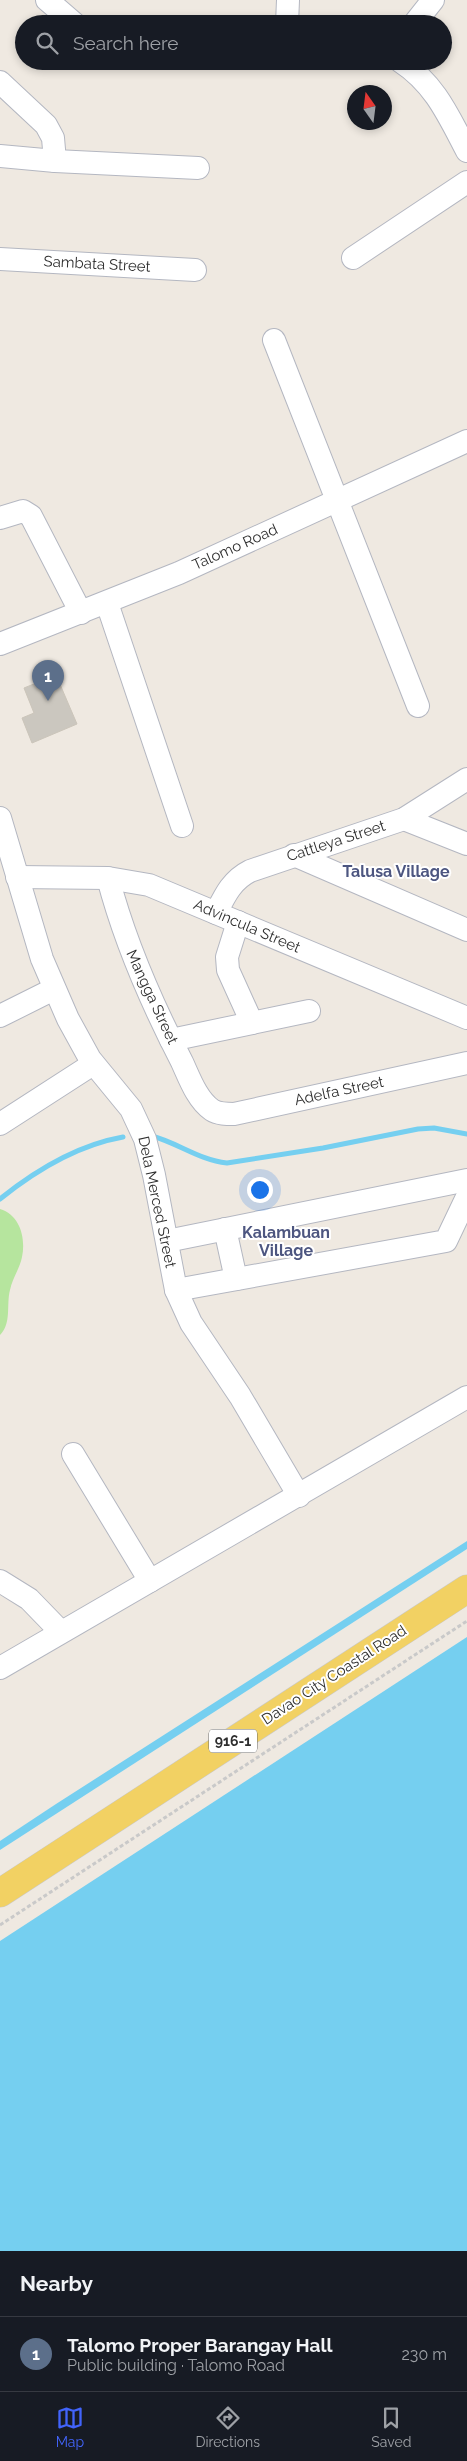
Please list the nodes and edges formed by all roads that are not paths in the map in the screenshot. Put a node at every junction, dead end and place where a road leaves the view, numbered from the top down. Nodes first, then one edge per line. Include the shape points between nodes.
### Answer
1 (288, 0) edge
2 (424, 2) edge
3 (287, 15) edge
4 (418, 15) edge
5 (412, 70) edge
6 (0, 82) edge
7 (467, 151) edge
8 (0, 156) edge
9 (55, 161) junction
10 (198, 168) dead end
11 (467, 182) edge
12 (353, 258) dead end
13 (0, 259) edge
14 (195, 270) dead end
15 (274, 340) dead end
16 (467, 441) edge
17 (336, 501) junction
18 (0, 518) edge
19 (107, 603) junction
20 (80, 613) junction
21 (0, 644) edge
22 (418, 706) dead end
23 (467, 779) edge
24 (0, 818) edge
25 (404, 819) junction
26 (182, 826) dead end
27 (467, 844) edge
28 (294, 855) junction
29 (17, 877) junction
30 (108, 878) junction
31 (216, 913) junction
32 (238, 922) junction
33 (467, 930) edge
34 (54, 988) junction
35 (309, 1011) dead end
36 (0, 1016) edge
37 (467, 1018) edge
38 (252, 1023) junction
39 (170, 1040) junction
40 (467, 1063) edge
41 (94, 1064) junction
42 (211, 1110) joint
43 (0, 1124) edge
44 (467, 1180) edge
45 (467, 1197) edge
46 (224, 1229) junction
47 (167, 1241) junction
48 (236, 1279) junction
49 (176, 1290) junction
50 (467, 1397) edge
51 (73, 1454) dead end
52 (299, 1496) junction
53 (0, 1581) edge
54 (150, 1581) junction
55 (467, 1589) edge
56 (61, 1632) junction
57 (0, 1668) edge
58 (0, 1893) edge

1 - 3 street
2 - 4 street
5 - 7 street via 432,88
6 - 9 street via 46,125 54,138
8 - 9 street
9 - 10 street
11 - 12 street
13 - 14 street, Sambata Street
15 - 17 street
16 - 17 street, Talomo Road
17 - 19 street, Talomo Road
17 - 22 street
18 - 20 street via 23,510 31,516
19 - 20 street, Talomo Road
19 - 26 street
20 - 21 street, Talomo Road
23 - 25 street, Cattleya Street
24 - 29 street, Dela Merced Street
25 - 27 street
25 - 28 street, Cattleya Street
28 - 31 street, Cattleya Street via 238,877
28 - 33 street
29 - 30 street, Advincula Street
29 - 34 street, Dela Merced Street
30 - 31 street, Advincula Street via 149,885
30 - 39 street, Mangga Street via 130,953
31 - 32 street, Advincula Street
32 - 37 street, Advincula Street
32 - 38 street via 227,957 228,970
34 - 36 street
34 - 41 street, Dela Merced Street
35 - 38 street
38 - 39 street
39 - 42 street, Mangga Street via 195,1088
40 - 42 street, Adelfa Street via 234,1114
41 - 43 street
41 - 47 street, Dela Merced Street via 122,1095 139,1123 151,1158
44 - 46 street
45 - 48 street via 446,1241
46 - 47 street
46 - 48 street
47 - 49 street, Dela Merced Street
48 - 49 street
49 - 52 street, Dela Merced Street via 191,1322 240,1396
50 - 52 street
51 - 54 street
52 - 54 street
53 - 56 street via 29,1599
54 - 56 street
55 - 58 main road, Davao City Coastal Road / 916-1
56 - 57 street

